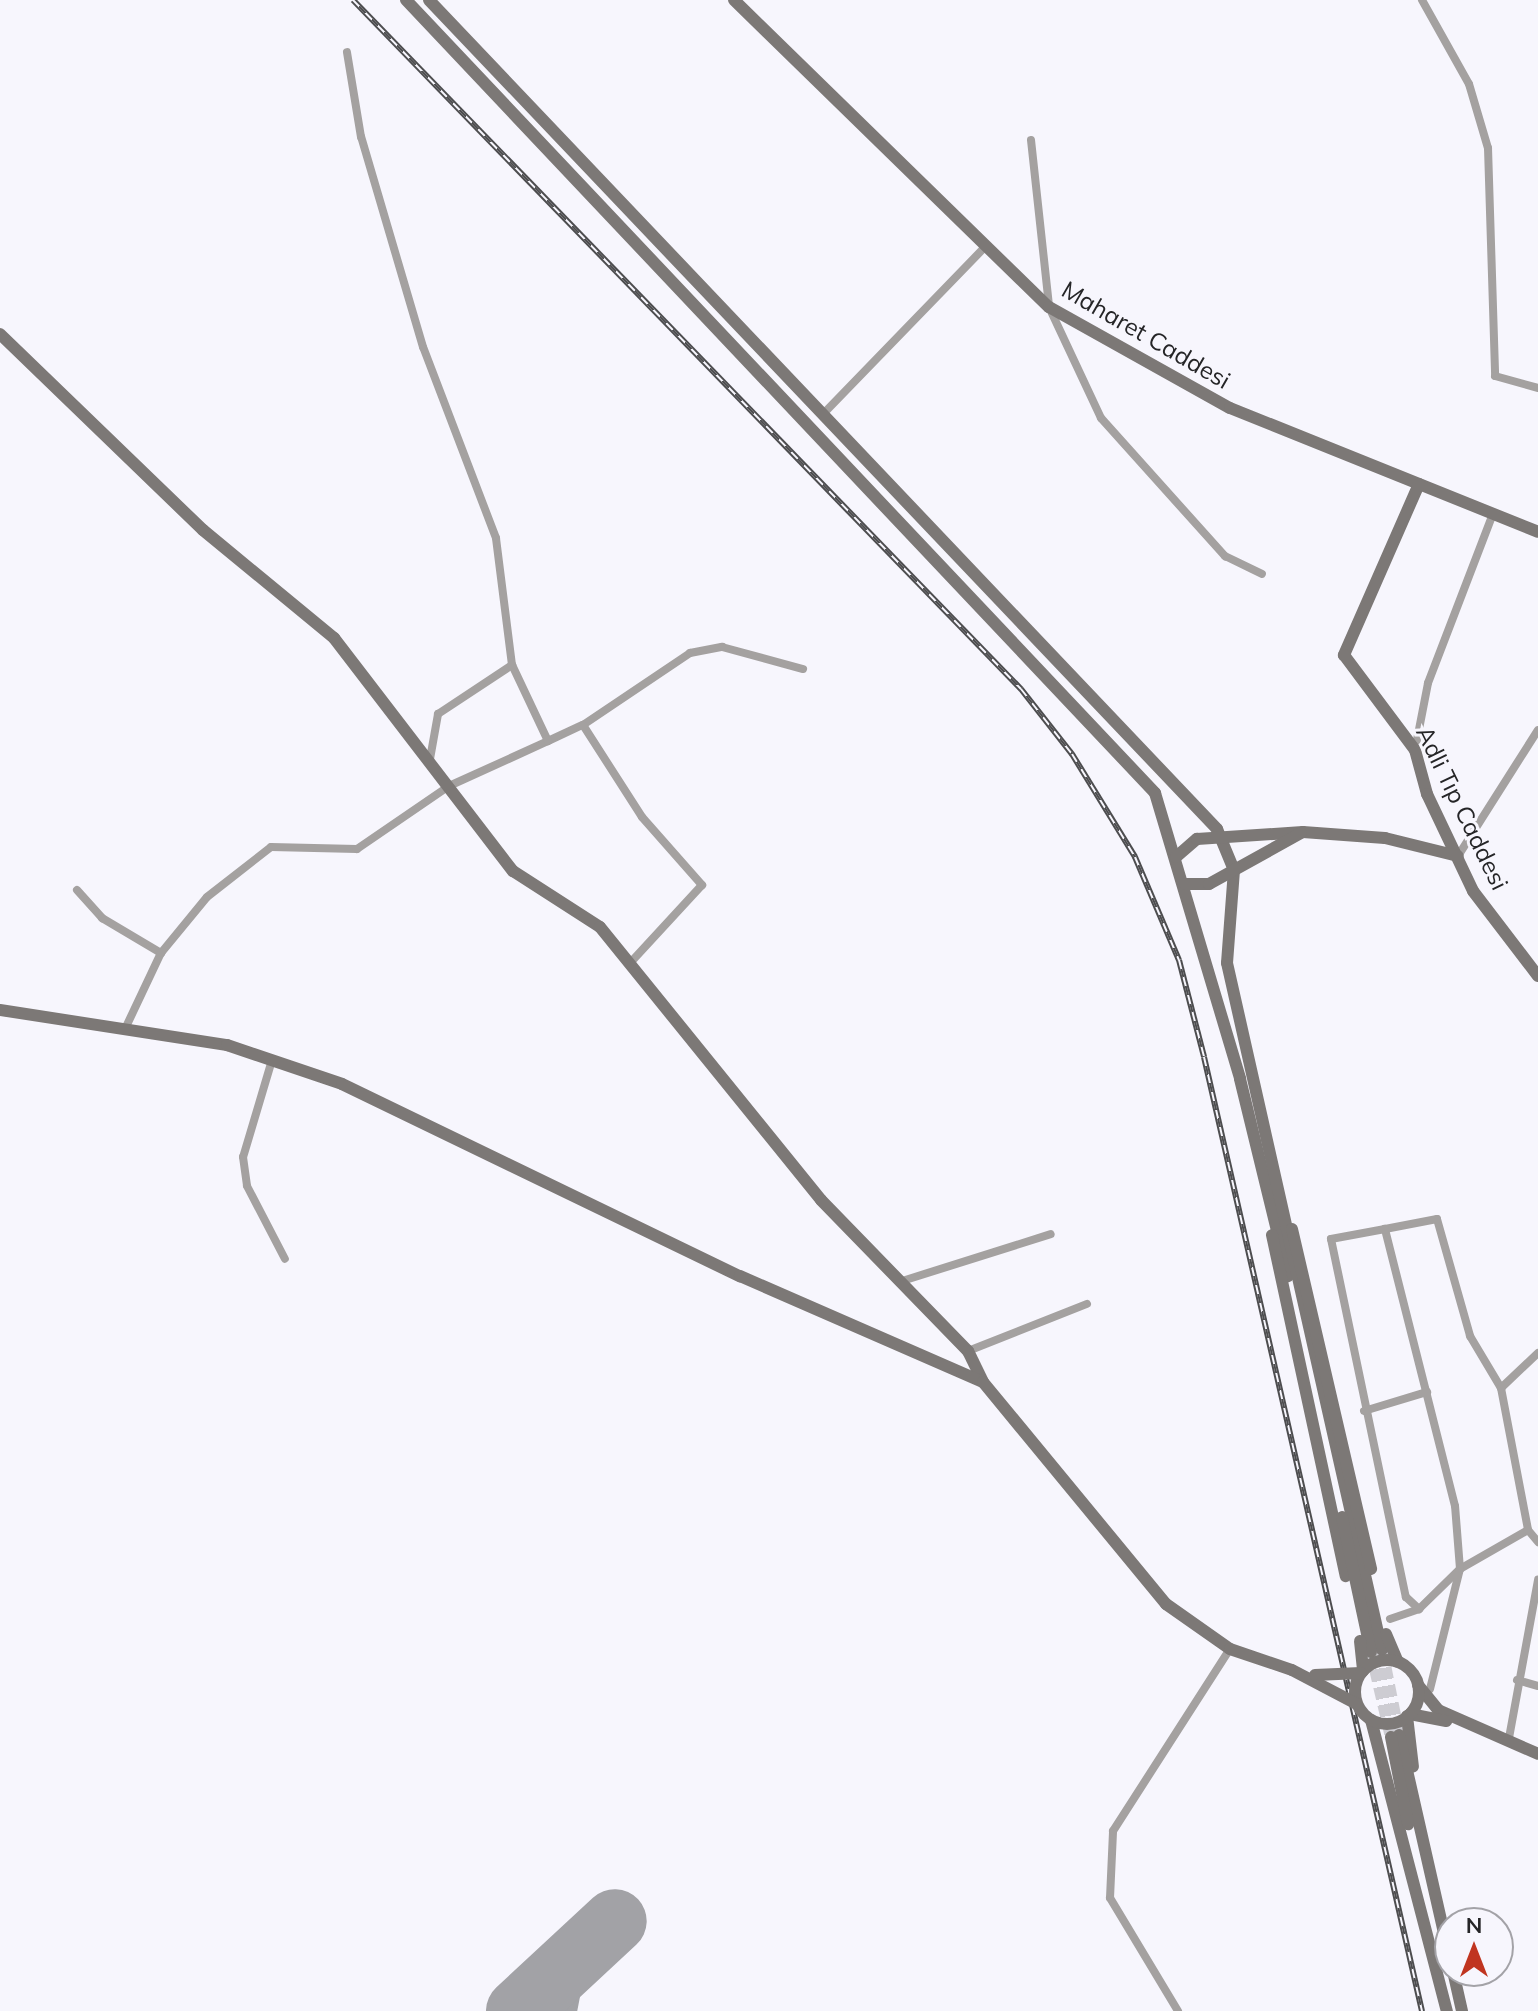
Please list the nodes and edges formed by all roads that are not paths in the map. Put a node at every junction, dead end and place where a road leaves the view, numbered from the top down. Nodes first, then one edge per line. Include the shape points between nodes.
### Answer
1 (406, 0) edge
2 (429, 0) edge
3 (734, 0) edge
4 (1422, 0) edge
5 (347, 52) dead end
6 (1031, 140) dead end
7 (986, 246) junction
8 (1049, 307) junction
9 (0, 334) edge
10 (1538, 388) edge
11 (826, 411) junction
12 (1419, 484) junction
13 (1493, 514) junction
14 (1538, 532) edge
15 (1262, 574) dead end
16 (512, 665) junction
17 (803, 669) dead end
18 (583, 725) junction
19 (1538, 730) edge
20 (548, 741) junction
21 (1415, 750) junction
22 (430, 759) junction
23 (449, 786) junction
24 (1303, 832) junction
25 (1219, 835) junction
26 (1458, 856) junction
27 (1176, 857) junction
28 (1234, 870) junction
29 (1185, 884) junction
30 (77, 890) dead end
31 (161, 953) junction
32 (631, 962) junction
33 (1538, 976) edge
34 (0, 1010) edge
35 (125, 1029) junction
36 (272, 1060) junction
37 (1276, 1206) junction
38 (1385, 1229) junction
39 (1051, 1234) dead end
40 (285, 1259) dead end
41 (898, 1282) junction
42 (1087, 1304) dead end
43 (968, 1351) junction
44 (1538, 1353) edge
45 (983, 1382) junction
46 (1501, 1388) junction
47 (1427, 1392) junction
48 (1364, 1411) junction
49 (1528, 1530) junction
50 (1538, 1542) edge
51 (1460, 1569) junction
52 (1538, 1580) edge
53 (1419, 1609) junction
54 (1387, 1625) junction
55 (1230, 1649) junction
56 (1376, 1651) tunnel mouth
57 (1398, 1662) junction
58 (1292, 1670) junction
59 (1362, 1672) junction
60 (1517, 1680) junction
61 (1538, 1686) edge
62 (1424, 1687) junction
63 (1357, 1704) junction
64 (1409, 1715) junction
65 (1371, 1720) junction
66 (1488, 1734) junction
67 (1509, 1738) junction
68 (1538, 1756) edge
69 (1437, 1907) edge
70 (1444, 1907) edge
71 (1434, 1938) edge
72 (1443, 1987) edge
73 (1458, 1987) edge
74 (1178, 2011) edge
75 (1448, 2011) edge
76 (1463, 2011) edge

1 - 27 main road via 1114,745 1155,793
2 - 11 main road
3 - 7 main road, Maharet Caddesi
4 - 10 street via 1469,84 1488,148 1495,376
5 - 16 street via 361,137 423,347 496,538
6 - 8 street
7 - 8 main road, Maharet Caddesi
7 - 11 street
8 - 12 main road, Maharet Caddesi via 1230,408
8 - 15 street via 1101,418 1225,556
9 - 22 main road via 203,530 334,638
11 - 25 main road
12 - 13 main road, Maharet Caddesi
12 - 21 main road, Adli Tıp Caddesi via 1344,655
13 - 14 main road, Maharet Caddesi
13 - 21 street via 1428,683
16 - 20 street
16 - 22 street via 438,714
17 - 18 street via 722,647 690,653
18 - 20 street
18 - 32 street via 642,817 702,885
19 - 26 street
20 - 23 street
21 - 26 main road, Adli Tıp Caddesi via 1427,794
22 - 23 main road
23 - 31 street via 357,849 271,847 207,897
23 - 32 main road via 513,871 553,903 579,908
24 - 25 main road
24 - 26 main road via 1385,838
24 - 28 main road
25 - 27 main road via 1197,839
25 - 28 main road
26 - 33 main road, Adli Tıp Caddesi via 1473,891
27 - 29 main road
28 - 29 main road via 1209,884
28 - 37 main road via 1227,963
29 - 37 main road
30 - 31 street via 102,918
31 - 35 street
32 - 41 main road via 821,1200
34 - 35 main road
35 - 36 main road via 227,1045
36 - 40 street via 243,1157 247,1186
36 - 45 main road via 500,1155 740,1276
37 - 54 main road via 1298,1243
37 - 56 main road
37 - 59 main road via 1273,1250 1358,1628
38 - 46 street via 1437,1219 1470,1336
38 - 47 street
38 - 48 street via 1331,1239
39 - 41 street
41 - 43 main road
42 - 43 street
43 - 45 main road
44 - 46 street
45 - 55 main road via 1166,1604
46 - 49 street
47 - 48 street
47 - 51 street via 1455,1506
48 - 53 street via 1406,1597
49 - 50 street
49 - 51 street
51 - 53 street
51 - 62 street
52 - 60 street
53 - 54 street
54 - 57 main road
55 - 58 main road
55 - 74 street via 1113,1831 1110,1898
57 - 59 main road, bridge via 1378,1661
57 - 62 main road, bridge
58 - 59 main road, bridge via 1341,1679
58 - 63 main road, bridge
59 - 63 main road, bridge
60 - 61 street
60 - 67 street
62 - 64 main road, bridge
62 - 66 main road via 1438,1710
63 - 65 main road, bridge
64 - 65 main road, bridge via 1392,1723
64 - 66 main road
64 - 70 main road via 1418,1793
65 - 75 main road
66 - 67 main road
66 - 68 main road
67 - 68 main road
69 - 71 main road via 1395,1736
72 - 75 main road
73 - 76 main road

